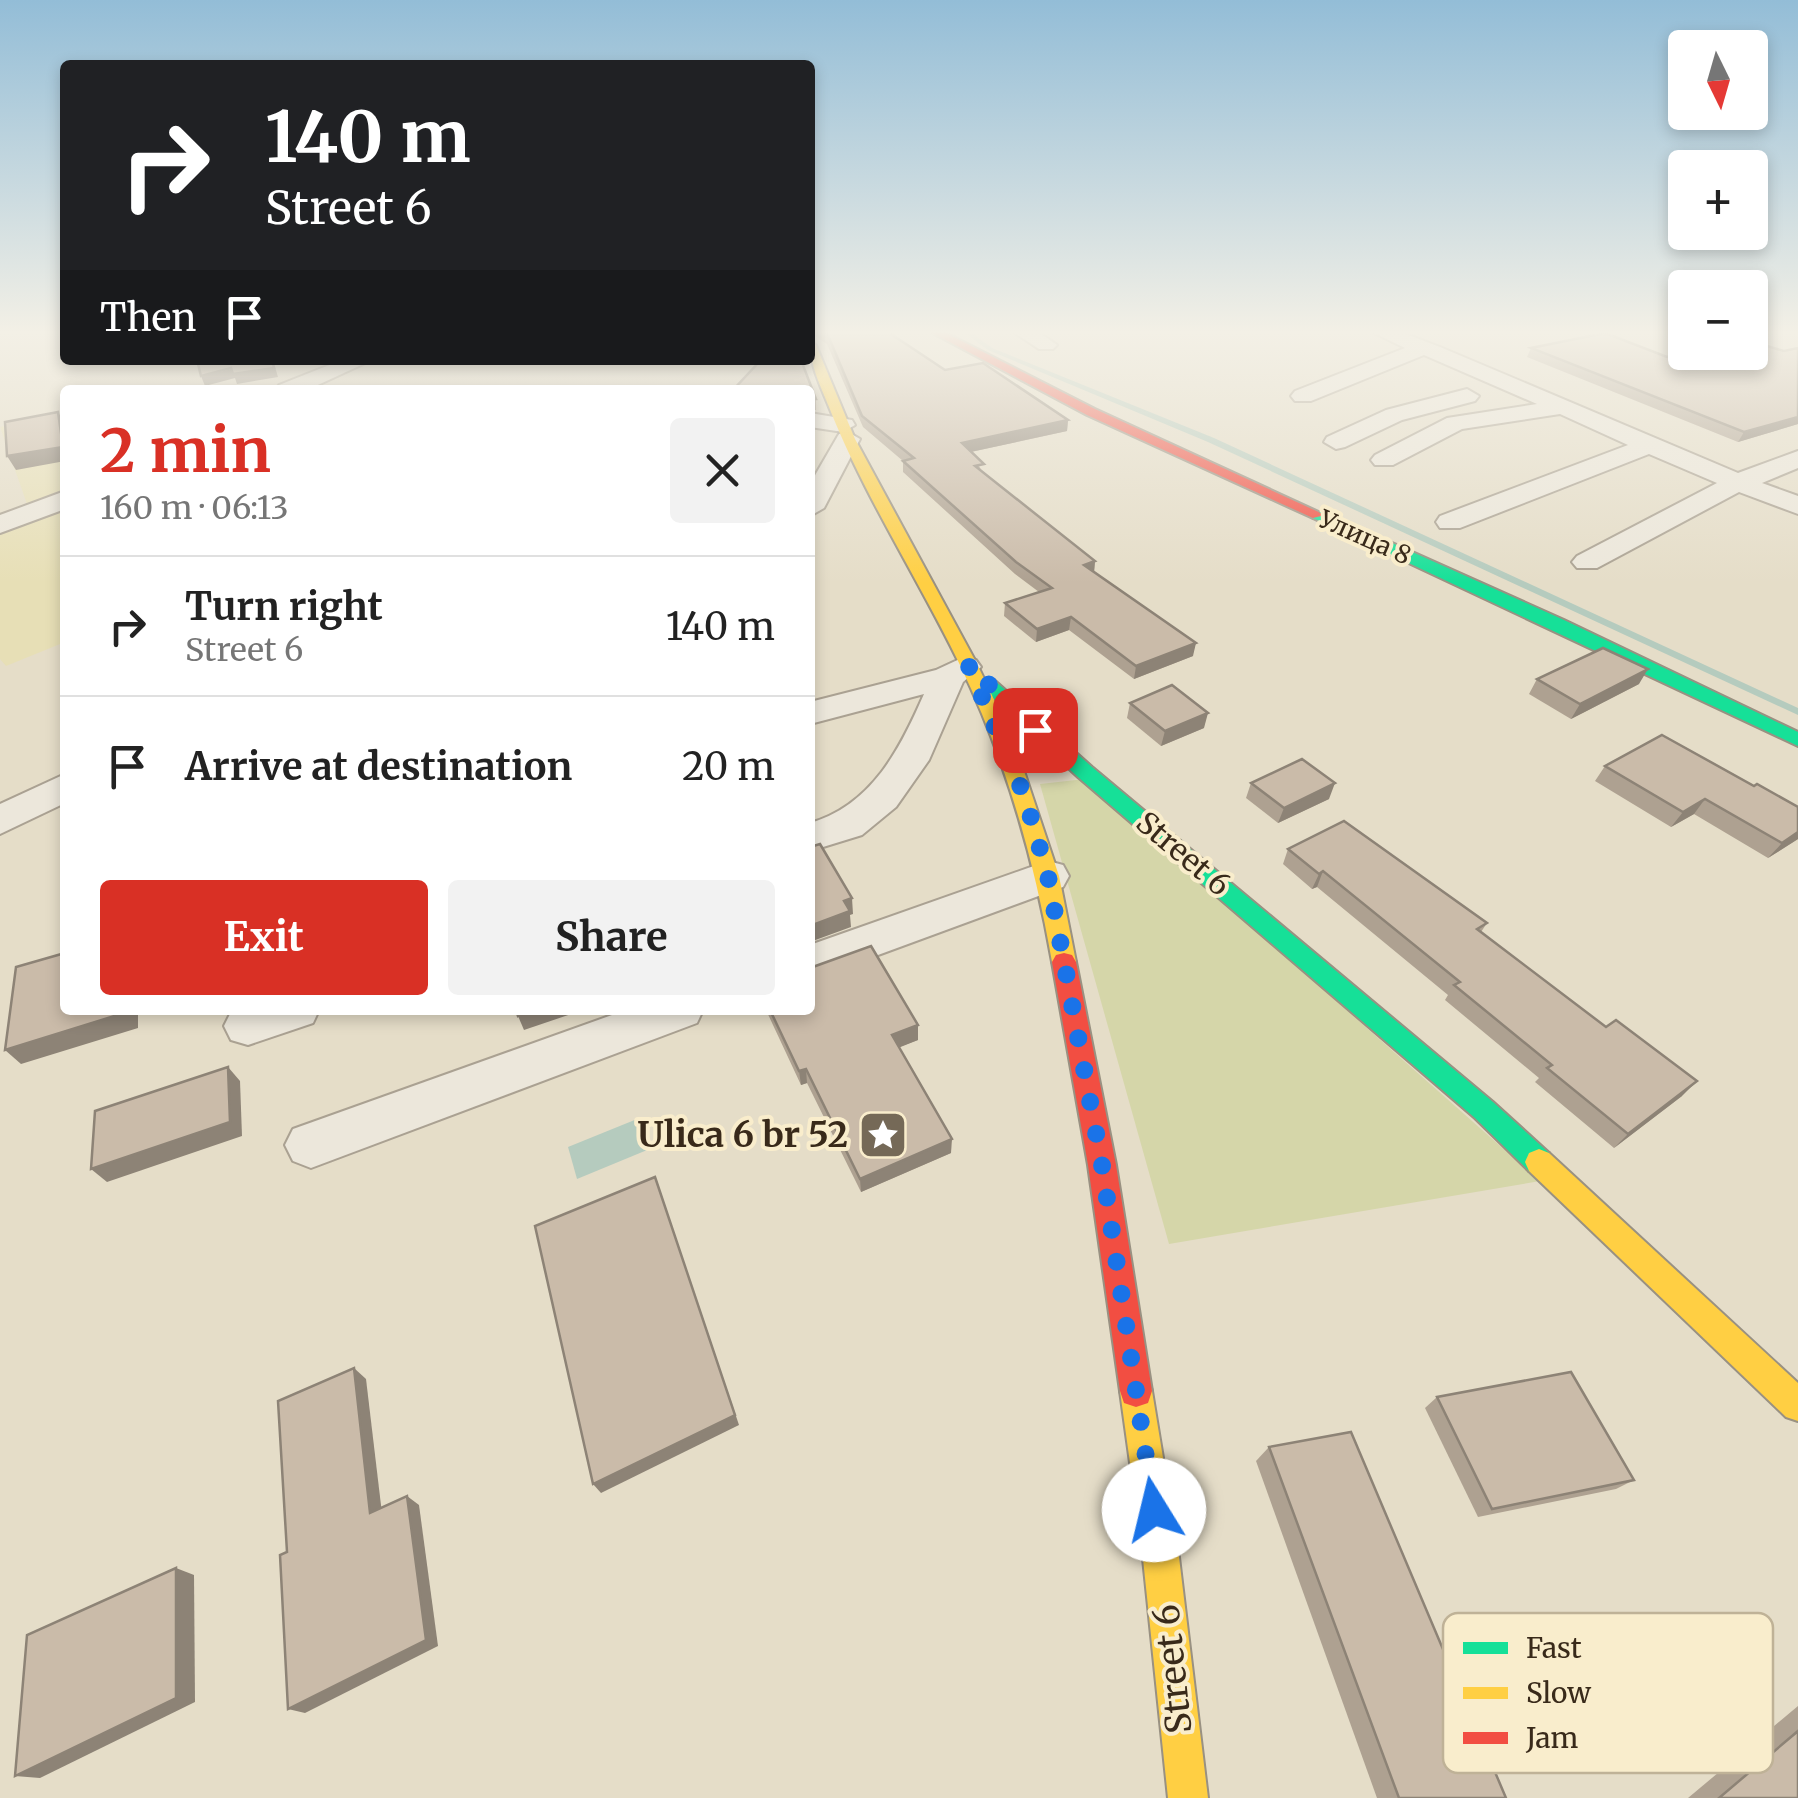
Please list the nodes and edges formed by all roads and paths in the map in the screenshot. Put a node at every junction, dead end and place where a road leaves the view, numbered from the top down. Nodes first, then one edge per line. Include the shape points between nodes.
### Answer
1 (839, 415) edge
2 (1097, 415) edge
3 (1392, 415) edge
4 (1509, 415) edge
5 (1587, 415) edge
6 (815, 422) edge
7 (846, 432) junction
8 (1336, 442) dead end
9 (1650, 445) junction
10 (1798, 459) edge
11 (1384, 460) dead end
12 (1738, 483) junction
13 (815, 497) edge
14 (60, 500) edge
15 (1798, 506) edge
16 (1450, 522) dead end
17 (0, 525) edge
18 (1587, 562) dead end
19 (958, 671) junction
20 (815, 712) edge
21 (1798, 740) edge
22 (60, 791) edge
23 (0, 821) edge
24 (815, 835) edge
25 (1048, 876) junction
26 (815, 960) edge
27 (281, 1015) edge
28 (666, 1015) edge
29 (248, 1026) dead end
30 (311, 1144) dead end
31 (1798, 1404) edge
32 (1188, 1798) edge

1 - 7 street, Street 6
2 - 21 street, Улица 8
3 - 8 street
4 - 11 street via 1456,423
5 - 9 street
6 - 7 street
7 - 13 street
7 - 19 street, Street 6
9 - 12 street
9 - 16 street
10 - 12 street
12 - 15 street
12 - 18 street
14 - 17 street
19 - 20 street
19 - 24 street via 889,789 850,824
19 - 25 street, Street 6 via 1020,783
19 - 31 street, Street 6 via 1484,1110
22 - 23 street
25 - 26 street
25 - 32 street, Street 6 via 1105,1184 1160,1549
27 - 29 street
28 - 30 street

